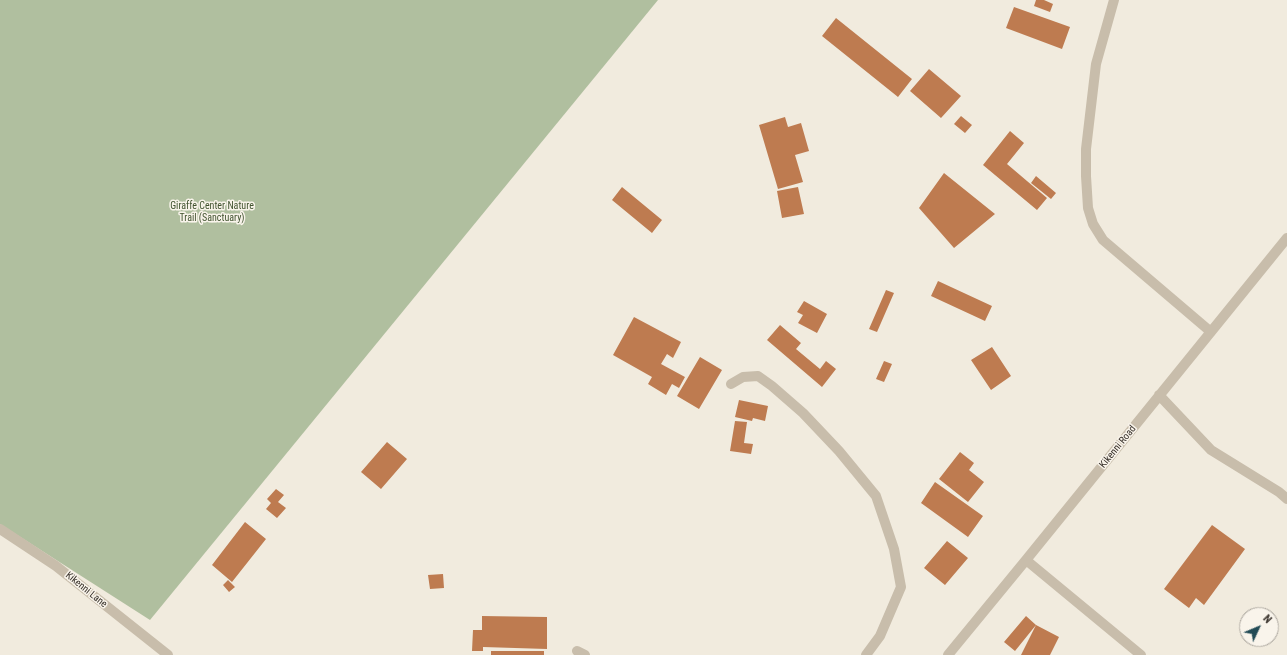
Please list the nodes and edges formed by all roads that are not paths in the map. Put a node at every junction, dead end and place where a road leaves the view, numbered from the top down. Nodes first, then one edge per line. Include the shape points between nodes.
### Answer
1 (1114, 0) edge
2 (1287, 238) edge
3 (1211, 332) junction
4 (731, 384) dead end
5 (1159, 395) junction
6 (1287, 499) edge
7 (0, 529) edge
8 (1026, 560) junction
9 (168, 655) edge
10 (866, 655) edge
11 (948, 655) edge
12 (1141, 655) edge

1 - 3 street via 1096,64 1086,149 1088,208 1093,224 1103,240
2 - 3 street, Kikenni Road
3 - 5 street, Kikenni Road
4 - 10 street via 743,377 758,376 772,386 803,413 839,451 876,496 894,549 901,587 880,636
5 - 6 street via 1211,450
5 - 8 street, Kikenni Road
7 - 9 street, Kikenni Lane via 56,566
8 - 11 street, Kikenni Road
8 - 12 street

